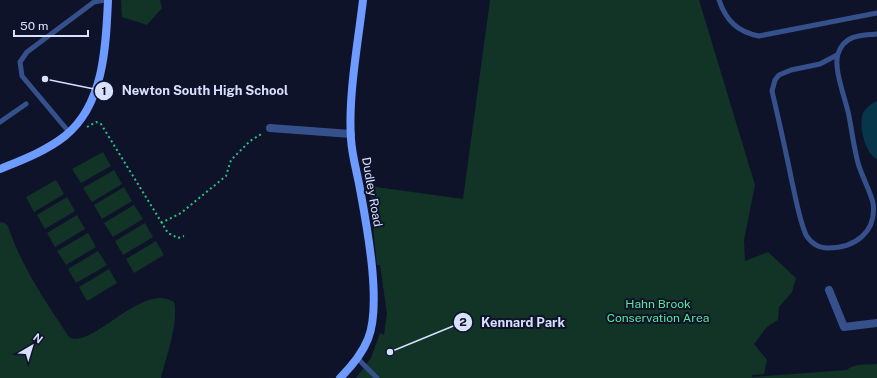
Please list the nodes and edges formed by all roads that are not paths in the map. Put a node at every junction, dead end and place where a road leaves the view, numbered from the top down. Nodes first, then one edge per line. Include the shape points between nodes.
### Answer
1 (106, 0) edge
2 (363, 0) edge
3 (719, 0) edge
4 (877, 13) edge
5 (877, 34) edge
6 (837, 55) junction
7 (26, 104) dead end
8 (0, 122) edge
9 (270, 128) road end
10 (69, 132) junction
11 (351, 134) junction
12 (0, 169) edge
13 (875, 201) edge
14 (829, 290) dead end
15 (877, 323) edge
16 (357, 358) junction
17 (340, 378) edge
18 (377, 378) edge

1 - 10 street via 104,51 99,79 91,103
1 - 10 lane via 94,2 27,52 20,62 22,76
2 - 11 street, Dudley Road
3 - 4 lane via 729,22 748,34 759,36
5 - 6 lane via 849,38
6 - 13 lane via 854,151
6 - 13 lane via 820,64 779,75 772,91 806,235 812,243 822,248 853,244 863,238 871,228
7 - 8 lane
9 - 11 street
10 - 12 street via 37,154
11 - 16 street, Dudley Road via 374,298 373,322 368,340
14 - 15 street via 844,327
16 - 17 street, Dudley Road
16 - 18 lane

